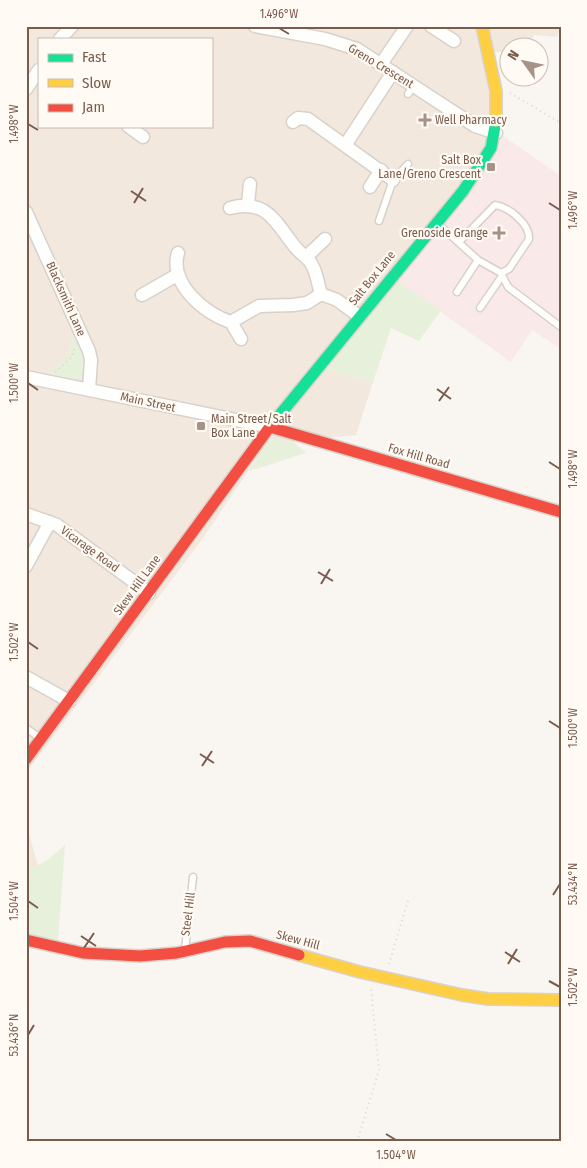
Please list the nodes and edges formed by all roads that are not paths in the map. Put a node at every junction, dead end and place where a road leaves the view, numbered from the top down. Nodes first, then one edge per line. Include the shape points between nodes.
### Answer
1 (72, 26) edge
2 (256, 26) edge
3 (407, 26) edge
4 (431, 26) edge
5 (482, 26) edge
6 (61, 38) edge
7 (454, 41) dead end
8 (381, 64) junction
9 (38, 71) edge
10 (393, 72) junction
11 (26, 88) edge
12 (293, 122) dead end
13 (131, 128) edge
14 (496, 133) junction
15 (143, 137) dead end
16 (346, 144) junction
17 (408, 164) dead end
18 (381, 170) junction
19 (393, 180) junction
20 (250, 184) dead end
21 (370, 187) dead end
22 (248, 204) junction
23 (230, 208) dead end
24 (26, 212) edge
25 (378, 221) dead end
26 (436, 222) junction
27 (325, 239) dead end
28 (459, 242) junction
29 (178, 253) dead end
30 (306, 257) junction
31 (478, 260) junction
32 (502, 274) junction
33 (177, 275) junction
34 (457, 292) dead end
35 (321, 294) junction
36 (142, 295) dead end
37 (480, 308) dead end
38 (359, 316) junction
39 (231, 322) junction
40 (561, 327) edge
41 (241, 339) dead end
42 (26, 377) edge
43 (89, 390) junction
44 (270, 427) junction
45 (561, 512) edge
46 (26, 514) edge
47 (50, 522) junction
48 (26, 566) edge
49 (149, 593) junction
50 (26, 677) edge
51 (69, 701) junction
52 (26, 728) edge
53 (41, 738) junction
54 (26, 759) edge
55 (193, 877) dead end
56 (26, 940) edge
57 (185, 952) junction
58 (561, 1000) edge

1 - 6 street
2 - 8 street, Greno Crescent via 340,43
3 - 8 street
4 - 7 street
5 - 14 street, Salt Box Lane via 496,92
8 - 10 street, Greno Crescent
9 - 11 street
10 - 14 street, Greno Crescent via 411,89 476,126
10 - 16 street
12 - 16 street via 298,118 308,119
13 - 15 street
14 - 26 street, Salt Box Lane via 484,163
16 - 18 street
17 - 19 lane
18 - 19 street
18 - 21 street
19 - 25 lane
20 - 22 street
22 - 23 street
22 - 30 street via 274,219
24 - 43 street, Blacksmith Lane via 91,360
26 - 28 lane
26 - 38 street, Salt Box Lane
27 - 30 street
28 - 31 lane
28 - 32 lane via 495,205 520,220 529,239
29 - 33 street
30 - 35 street via 312,265
31 - 32 lane
31 - 34 lane
32 - 37 lane
32 - 40 lane via 508,287
33 - 36 street
33 - 39 street via 204,307
35 - 38 street via 345,304
35 - 39 street via 307,303 259,306
38 - 44 street, Salt Box Lane
39 - 41 street
42 - 43 street, Main Street
43 - 44 street, Main Street
44 - 45 street, Fox Hill Road
44 - 49 street, Skew Hill Lane
46 - 47 street, Vicarage Road
47 - 48 street
47 - 49 street, Vicarage Road
49 - 51 street, Skew Hill Lane
50 - 51 street
51 - 53 street, Skew Hill Lane
52 - 53 lane
53 - 54 street, Skew Hill Lane
55 - 57 lane, Steel Hill
56 - 57 street, Skew Hill via 112,956
57 - 58 street, Skew Hill via 225,942 250,941 371,974 488,1000

